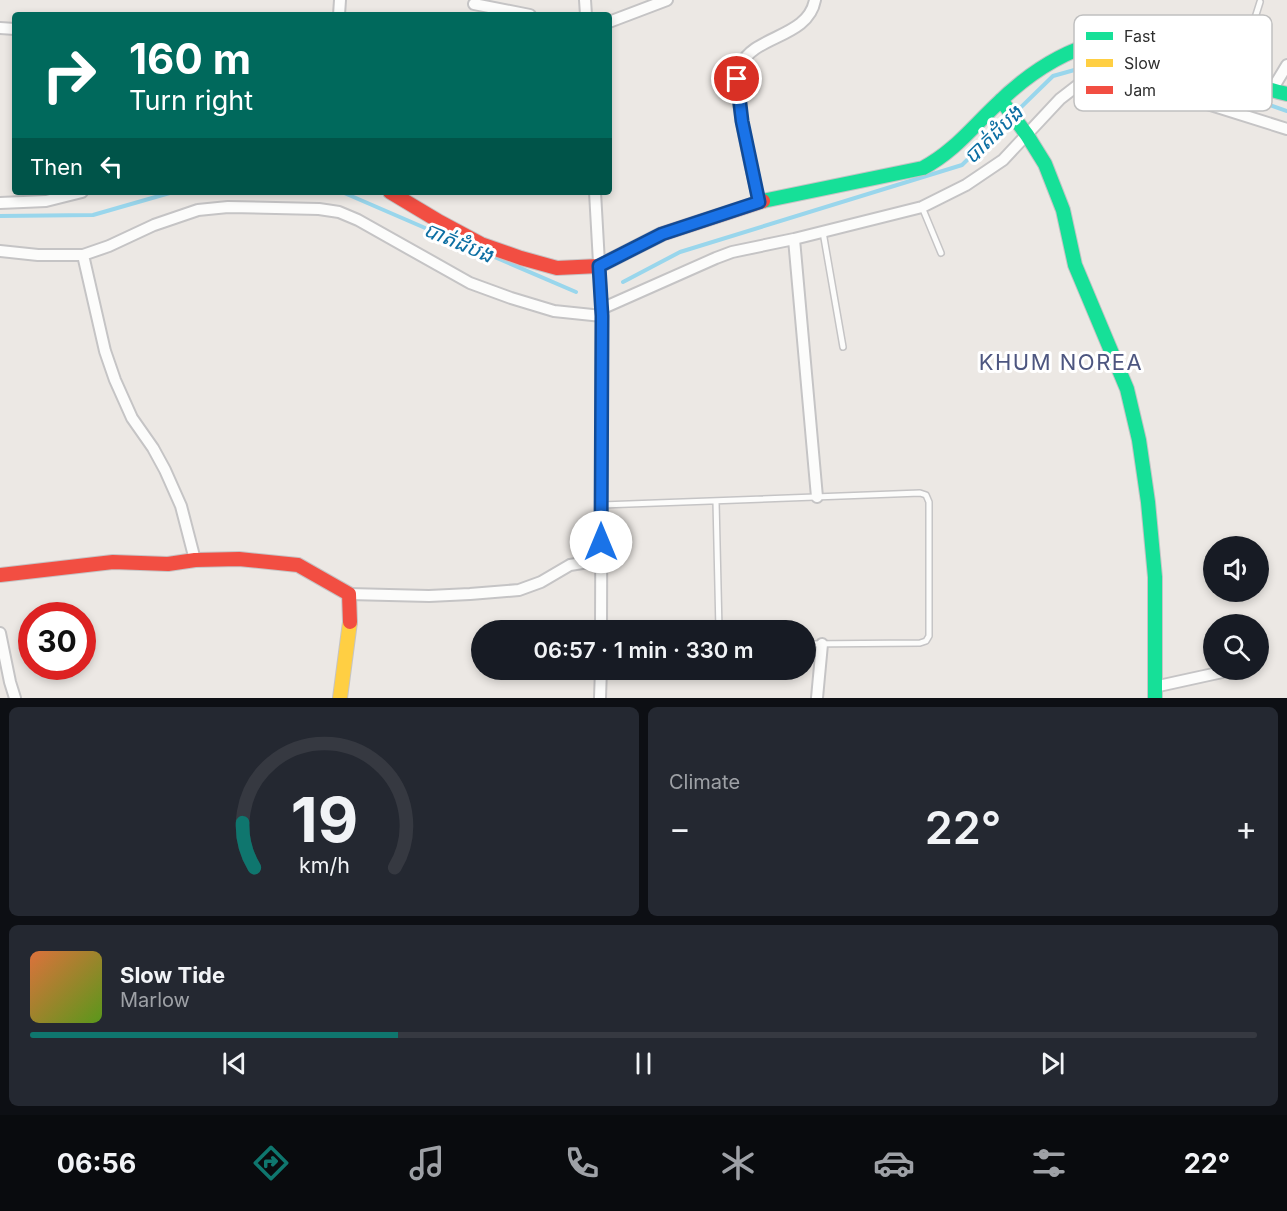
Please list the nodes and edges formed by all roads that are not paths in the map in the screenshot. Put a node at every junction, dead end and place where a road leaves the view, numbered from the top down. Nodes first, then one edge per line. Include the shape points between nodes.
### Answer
1 (667, 0) edge
2 (814, 0) edge
3 (1260, 2) dead end
4 (474, 4) dead end
5 (515, 12) edge
6 (1256, 15) edge
7 (612, 21) edge
8 (1074, 49) edge
9 (1287, 65) edge
10 (1074, 88) edge
11 (1272, 90) joint
12 (1287, 94) edge
13 (1005, 106) junction
14 (1230, 111) edge
15 (1287, 129) edge
16 (1026, 135) junction
17 (70, 195) edge
18 (395, 195) edge
19 (595, 195) edge
20 (759, 202) junction
21 (0, 203) edge
22 (922, 207) junction
23 (823, 231) junction
24 (794, 239) junction
25 (0, 251) edge
26 (941, 253) dead end
27 (83, 255) junction
28 (599, 266) junction
29 (602, 312) junction
30 (843, 347) dead end
31 (817, 497) junction
32 (716, 501) junction
33 (601, 505) junction
34 (195, 560) junction
35 (601, 560) junction
36 (0, 575) edge
37 (349, 594) junction
38 (601, 620) edge
39 (719, 620) edge
40 (0, 633) edge
41 (816, 644) edge
42 (822, 644) junction
43 (1203, 678) edge
44 (601, 680) edge
45 (1154, 692) edge
46 (15, 698) edge
47 (340, 698) edge
48 (600, 698) edge
49 (817, 698) edge

1 - 7 street
2 - 20 street via 810,16 753,50 741,63 737,79 742,121
3 - 6 lane
4 - 5 street
8 - 13 street via 1022,81
9 - 11 street
10 - 16 street
11 - 12 street
13 - 16 street
13 - 20 street via 950,153 922,168
14 - 15 street
16 - 22 street via 1003,160 966,185
16 - 45 street via 1053,183 1075,265 1127,389 1139,440 1155,578
17 - 21 street via 46,201
18 - 28 street via 481,244 521,258 557,268
19 - 28 street
20 - 28 street via 662,234
22 - 23 street
22 - 26 lane
23 - 24 street
23 - 30 lane
24 - 29 street via 724,255
24 - 31 street
25 - 27 street
27 - 29 street via 198,210 319,209 358,220 480,287 554,311
27 - 34 street via 115,380 181,506
28 - 29 street
29 - 33 street
31 - 32 lane
31 - 42 lane via 920,493 929,502 926,641
32 - 33 lane
32 - 39 lane
33 - 35 street
34 - 36 street via 168,564 113,562
34 - 37 street via 239,559 298,566
35 - 37 street via 570,565 519,590 429,596
35 - 38 street
37 - 47 street via 349,631
40 - 46 street
41 - 42 lane
42 - 49 street
43 - 45 street
44 - 48 street

